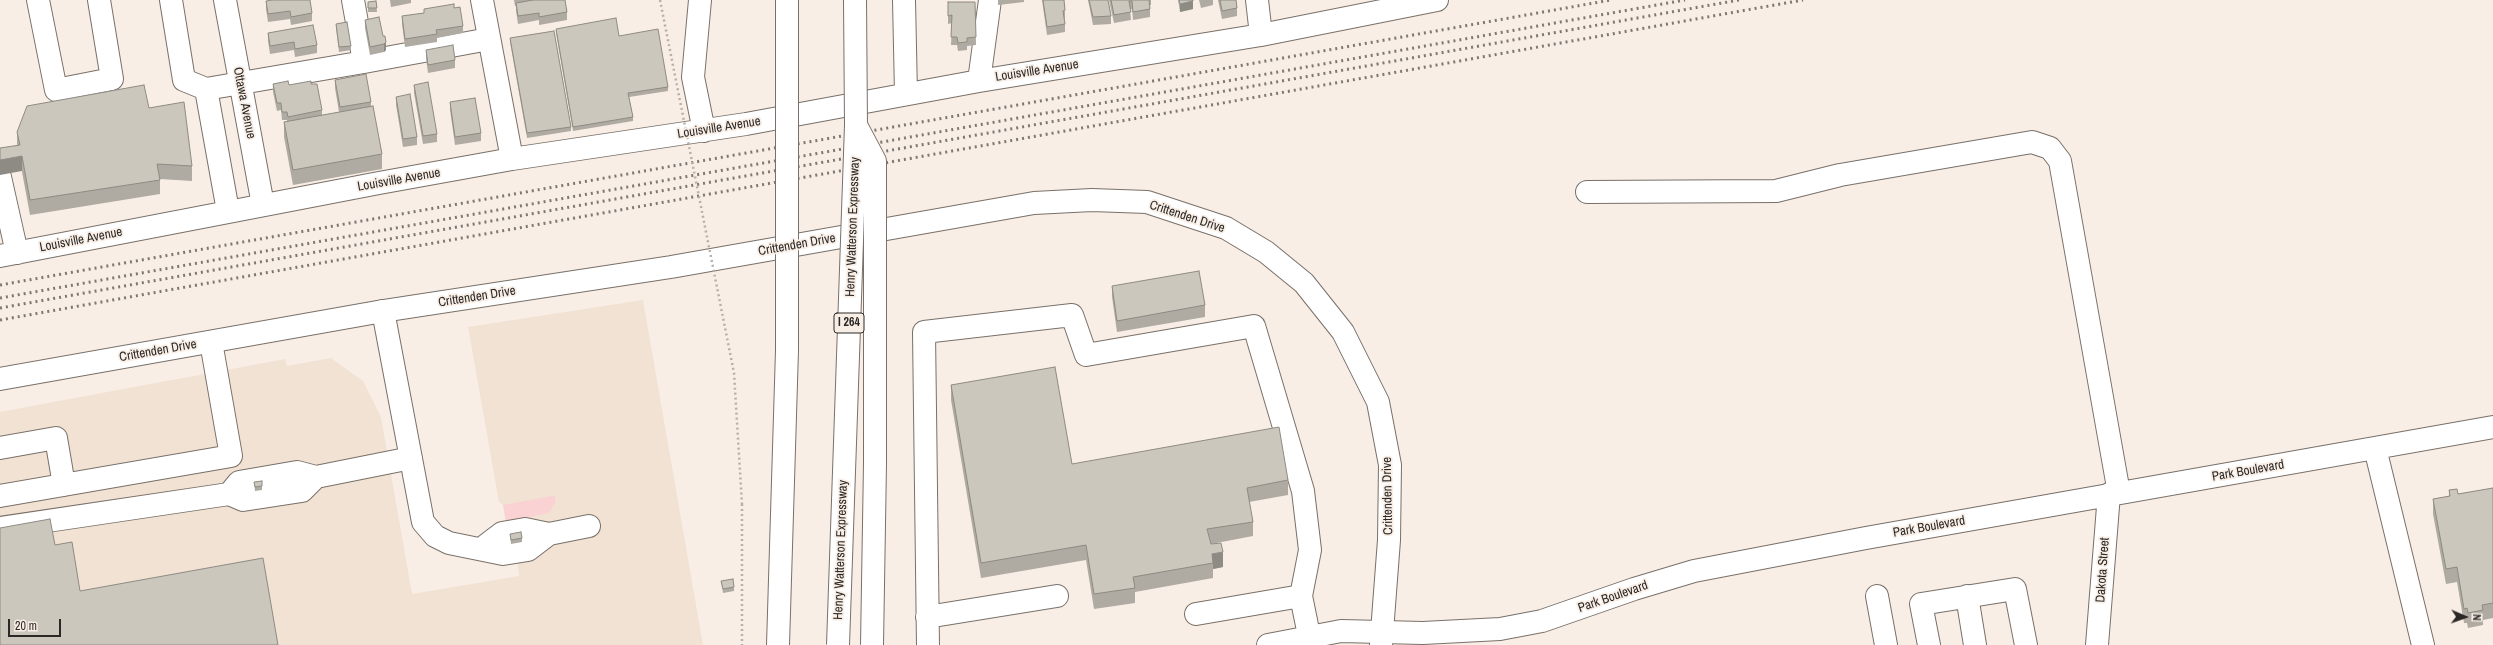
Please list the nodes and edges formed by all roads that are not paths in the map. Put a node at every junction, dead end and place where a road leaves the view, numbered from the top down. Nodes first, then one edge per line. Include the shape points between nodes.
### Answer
1 (38, 0) edge
2 (99, 0) edge
3 (171, 0) edge
4 (225, 0) edge
5 (353, 0) edge
6 (482, 0) edge
7 (700, 0) edge
8 (787, 0) edge
9 (855, 0) edge
10 (904, 0) edge
11 (990, 0) edge
12 (1257, 0) edge
13 (1437, 0) edge
14 (1261, 35) junction
15 (489, 39) junction
16 (364, 62) junction
17 (979, 80) junction
18 (240, 83) junction
19 (206, 89) junction
20 (906, 94) junction
21 (856, 125) junction
22 (704, 131) junction
23 (512, 159) junction
24 (0, 177) edge
25 (1587, 192) dead end
26 (263, 205) junction
27 (228, 211) junction
28 (8, 254) edge
29 (383, 311) junction
30 (211, 342) junction
31 (0, 379) edge
32 (2493, 427) edge
33 (0, 448) edge
34 (2375, 448) junction
35 (411, 458) junction
36 (64, 485) junction
37 (2114, 494) junction
38 (0, 496) edge
39 (589, 526) dead end
40 (0, 528) edge
41 (1057, 596) dead end
42 (1301, 596) junction
43 (1877, 596) dead end
44 (1967, 596) junction
45 (1196, 614) dead end
46 (927, 617) junction
47 (1382, 638) edge
48 (1310, 641) edge
49 (778, 645) edge
50 (838, 645) edge
51 (872, 645) edge
52 (928, 645) edge
53 (1268, 645) edge
54 (1886, 645) edge
55 (1929, 645) edge
56 (1975, 645) edge
57 (2026, 645) edge
58 (2097, 645) edge
59 (2423, 645) edge

1 - 2 main road via 56,90 112,79
3 - 19 main road via 184,80
4 - 18 main road, Ottawa Avenue
5 - 16 main road
6 - 15 main road
7 - 22 main road via 693,77
8 - 49 main road, bridge via 787,350
9 - 21 main road, Henry Watterson Expressway / I 264, bridge
10 - 20 main road
11 - 17 main road
12 - 14 main road
13 - 14 main road, Louisville Avenue
14 - 17 main road, Louisville Avenue
15 - 16 main road
15 - 23 main road
16 - 18 main road
17 - 20 main road, Louisville Avenue
18 - 19 main road
18 - 26 main road, Ottawa Avenue
19 - 27 main road
20 - 22 main road, Louisville Avenue
21 - 50 main road, Henry Watterson Expressway / I 264, bridge
21 - 51 main road, bridge via 875,161 876,455
22 - 23 main road, Louisville Avenue
23 - 26 main road, Louisville Avenue
24 - 28 main road
25 - 37 main road, Dakota Street via 1776,191 1840,175 2032,142 2050,148 2060,161
26 - 27 main road, Louisville Avenue
27 - 28 main road, Louisville Avenue
29 - 30 main road, Crittenden Drive
29 - 35 main road
29 - 47 main road, Crittenden Drive via 671,267 1034,203 1092,200 1147,202 1188,214 1226,228 1253,244 1304,283 1343,332 1378,402 1390,465 1391,495
30 - 31 main road, Crittenden Drive
30 - 36 main road via 231,456
32 - 34 main road, Park Boulevard
33 - 36 main road via 56,438
34 - 37 main road, Park Boulevard
34 - 59 main road
35 - 39 main road via 423,522 434,536 449,543 481,549 502,534 525,529 549,534
35 - 40 main road via 316,478 297,472 239,482 229,494
36 - 38 main road
37 - 47 main road, Park Boulevard via 1694,571 1542,621 1500,629
37 - 58 main road, Dakota Street
41 - 46 main road
42 - 45 main road
42 - 46 main road via 1310,550 1303,491 1254,326 1086,355 1072,315 924,332
42 - 48 main road
43 - 54 main road
44 - 55 main road via 1921,604
44 - 56 main road
44 - 57 main road via 2014,589
46 - 52 main road
47 - 48 main road, Park Boulevard via 1341,631
48 - 53 main road, Park Boulevard

